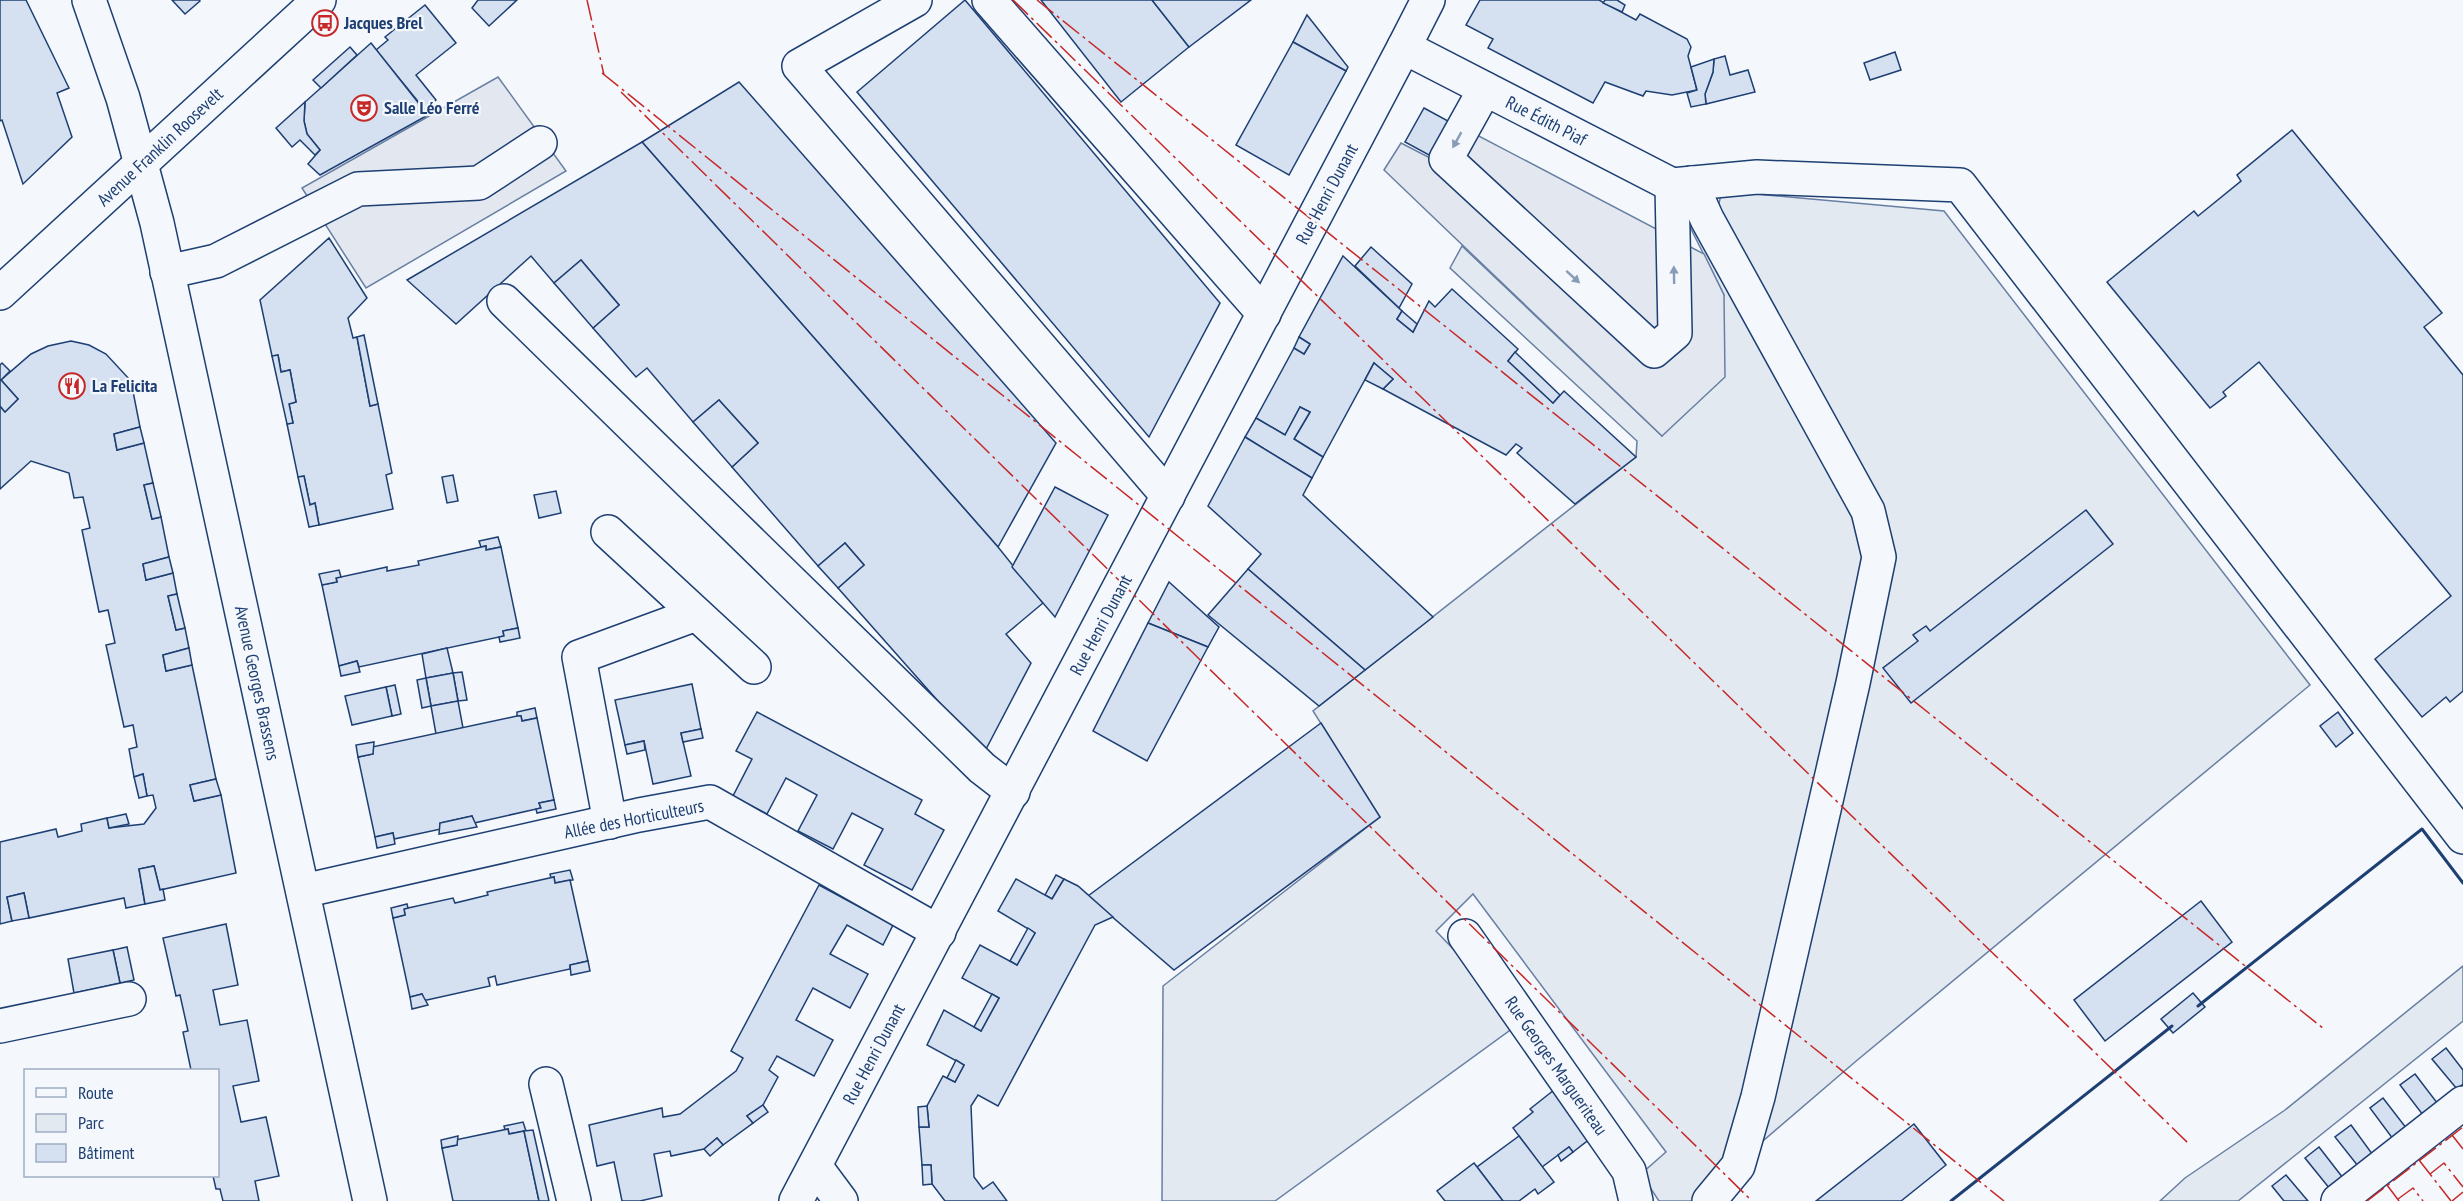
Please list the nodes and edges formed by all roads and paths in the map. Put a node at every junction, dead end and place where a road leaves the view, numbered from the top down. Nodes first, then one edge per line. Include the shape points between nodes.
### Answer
1 (89, 0) edge
2 (319, 0) edge
3 (915, 0) edge
4 (989, 0) edge
5 (1428, 0) edge
6 (1404, 47) junction
7 (1485, 89) junction
8 (540, 143) dead end
9 (140, 165) junction
10 (1681, 184) junction
11 (167, 272) junction
12 (0, 293) edge
13 (504, 301) dead end
14 (1264, 314) junction
15 (1168, 496) junction
16 (608, 532) dead end
17 (696, 614) junction
18 (754, 667) dead end
19 (1012, 792) junction
20 (610, 822) junction
21 (2463, 837) edge
22 (303, 891) junction
23 (939, 932) junction
24 (1465, 936) dead end
25 (129, 999) dead end
26 (0, 1026) edge
27 (546, 1084) dead end
28 (2463, 1102) edge
29 (814, 1166) junction
30 (370, 1201) edge
31 (574, 1201) edge
32 (796, 1201) edge
33 (841, 1201) edge
34 (1636, 1201) edge
35 (1709, 1201) edge
36 (2338, 1201) edge

1 - 9 street, Avenue Georges Brassens via 123,98
2 - 9 street, Avenue Franklin Roosevelt
3 - 15 street via 799,66
4 - 14 street
5 - 6 street
6 - 7 street, Rue Édith Piaf
6 - 14 street, Rue Henri Dunant
7 - 10 street, Rue Édith Piaf
7 -> 10 street via 1446,159 1654,351 1675,333
8 - 11 street via 479,183 358,189 216,261
9 - 11 street, Avenue Georges Brassens
9 - 12 street, Avenue Franklin Roosevelt
10 - 21 street via 1743,177 1960,185
10 - 35 street via 1707,219 1868,511 1879,557 1758,1097 1738,1166
11 - 22 street, Avenue Georges Brassens
13 - 19 street via 982,768
14 - 15 street, Rue Henri Dunant
15 - 19 street, Rue Henri Dunant
16 - 17 street
17 - 18 street
17 - 20 street via 579,657
19 - 23 street, Rue Henri Dunant
20 - 22 street, Allée des Horticulteurs
20 - 23 street, Allée des Horticulteurs via 710,802
22 - 30 street, Avenue Georges Brassens
23 - 29 street, Rue Henri Dunant
24 - 34 street, Rue Georges Margueriteau via 1629,1171
25 - 26 street
27 - 31 street
28 - 36 street
29 - 32 street, Rue Henri Dunant
29 - 33 street

